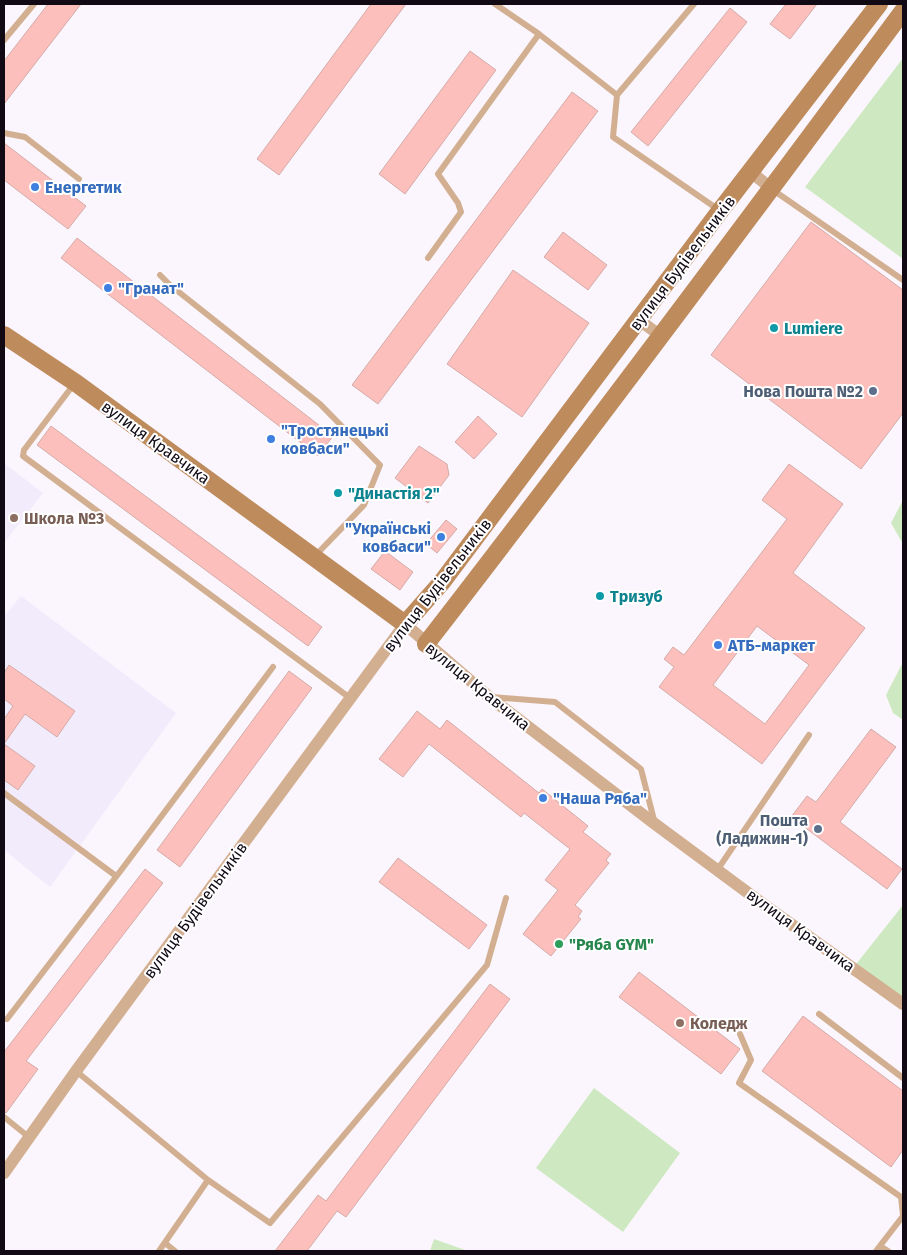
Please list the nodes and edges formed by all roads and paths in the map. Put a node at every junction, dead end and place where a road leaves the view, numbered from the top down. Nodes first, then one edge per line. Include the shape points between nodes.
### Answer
1 (34, 4) edge
2 (495, 4) edge
3 (694, 4) edge
4 (879, 4) edge
5 (903, 11) edge
6 (539, 34) junction
7 (4, 40) edge
8 (617, 96) junction
9 (4, 133) edge
10 (751, 172) junction
11 (79, 179) dead end
12 (772, 189) junction
13 (720, 211) junction
14 (428, 258) dead end
15 (160, 275) dead end
16 (903, 280) edge
17 (639, 320) junction
18 (4, 335) edge
19 (661, 336) junction
20 (76, 383) junction
21 (313, 558) junction
22 (405, 624) junction
23 (426, 644) junction
24 (273, 667) dead end
25 (488, 696) junction
26 (350, 698) junction
27 (809, 734) dead end
28 (4, 793) edge
29 (655, 824) junction
30 (718, 869) junction
31 (116, 876) junction
32 (506, 898) dead end
33 (903, 1004) edge
34 (819, 1014) dead end
35 (5, 1019) edge
36 (740, 1034) dead end
37 (76, 1071) junction
38 (903, 1078) edge
39 (4, 1117) edge
40 (30, 1138) junction
41 (4, 1173) edge
42 (208, 1180) junction
43 (902, 1195) edge
44 (903, 1215) edge
45 (164, 1243) junction
46 (878, 1249) edge
47 (159, 1251) edge
48 (175, 1251) edge
49 (888, 1251) edge

1 - 7 lane
2 - 6 lane
3 - 8 lane
4 - 10 street, вулиця Будівельників
5 - 12 street
6 - 8 lane
6 - 14 lane via 438,174 461,212
8 - 13 lane via 613,136
9 - 11 lane via 25,137
10 - 12 street
10 - 13 street, вулиця Будівельників
12 - 16 lane
12 - 19 street
13 - 17 street, вулиця Будівельників
15 - 21 lane via 320,404 380,466 364,505
17 - 19 street
17 - 22 street, вулиця Будівельників via 442,582
18 - 20 street, вулиця Кравчика
19 - 23 street
20 - 21 street, вулиця Кравчика
20 - 26 lane via 24,450 23,456
21 - 22 street, вулиця Кравчика
22 - 23 street, вулиця Кравчика
22 - 26 street, вулиця Будівельників
23 - 25 street, вулиця Кравчика
24 - 31 lane
25 - 29 street, вулиця Кравчика
25 - 29 lane via 556,702 641,769
26 - 37 street, вулиця Будівельників
27 - 30 lane
28 - 31 lane
29 - 30 street, вулиця Кравчика
30 - 33 street, вулиця Кравчика
31 - 35 lane
32 - 42 lane via 486,966 270,1223
34 - 38 lane
36 - 43 lane via 751,1060 739,1083
37 - 40 street, вулиця Будівельників
37 - 42 lane
39 - 40 lane
40 - 41 street, вулиця Будівельників
42 - 45 lane
43 - 44 lane
44 - 46 lane
45 - 47 lane
45 - 48 lane
46 - 49 lane

